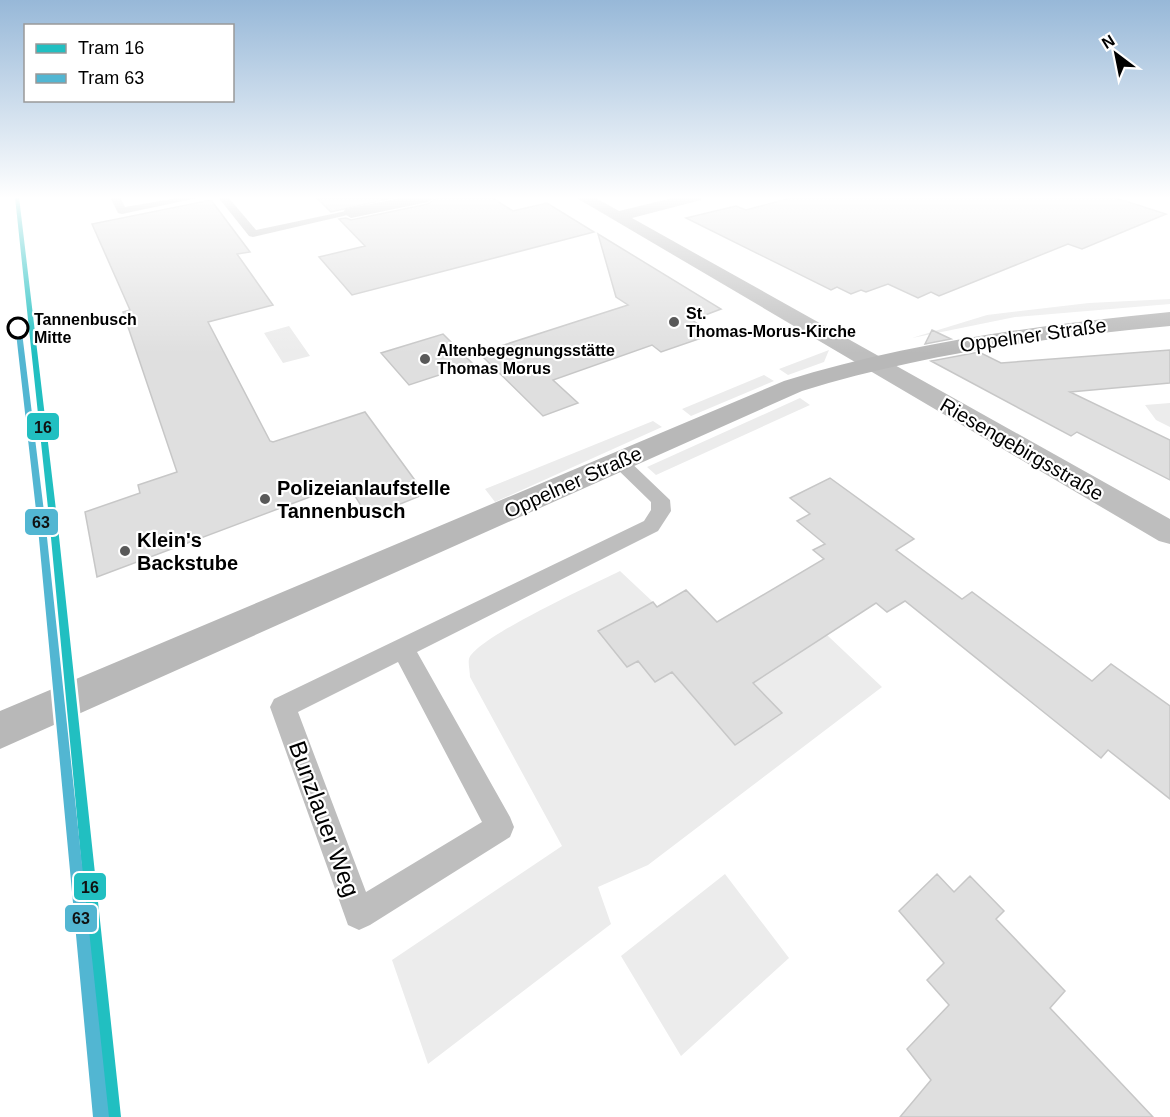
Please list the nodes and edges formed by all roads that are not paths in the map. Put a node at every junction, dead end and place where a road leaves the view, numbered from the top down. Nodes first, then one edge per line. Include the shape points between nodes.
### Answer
1 (676, 249) edge
2 (1170, 319) edge
3 (876, 363) junction
4 (619, 461) junction
5 (1170, 533) edge
6 (404, 649) junction
7 (0, 730) edge

1 - 3 street, Riesengebirgsstraße
2 - 3 street, Oppelner Straße via 965,343
3 - 4 street, Oppelner Straße via 793,386
3 - 5 street, Riesengebirgsstraße
4 - 6 lane, Bunzlauer Weg via 660,500 661,511 651,526
4 - 7 street, Oppelner Straße
6 - 6 lane, Bunzlauer Weg via 283,707 359,914 500,826

